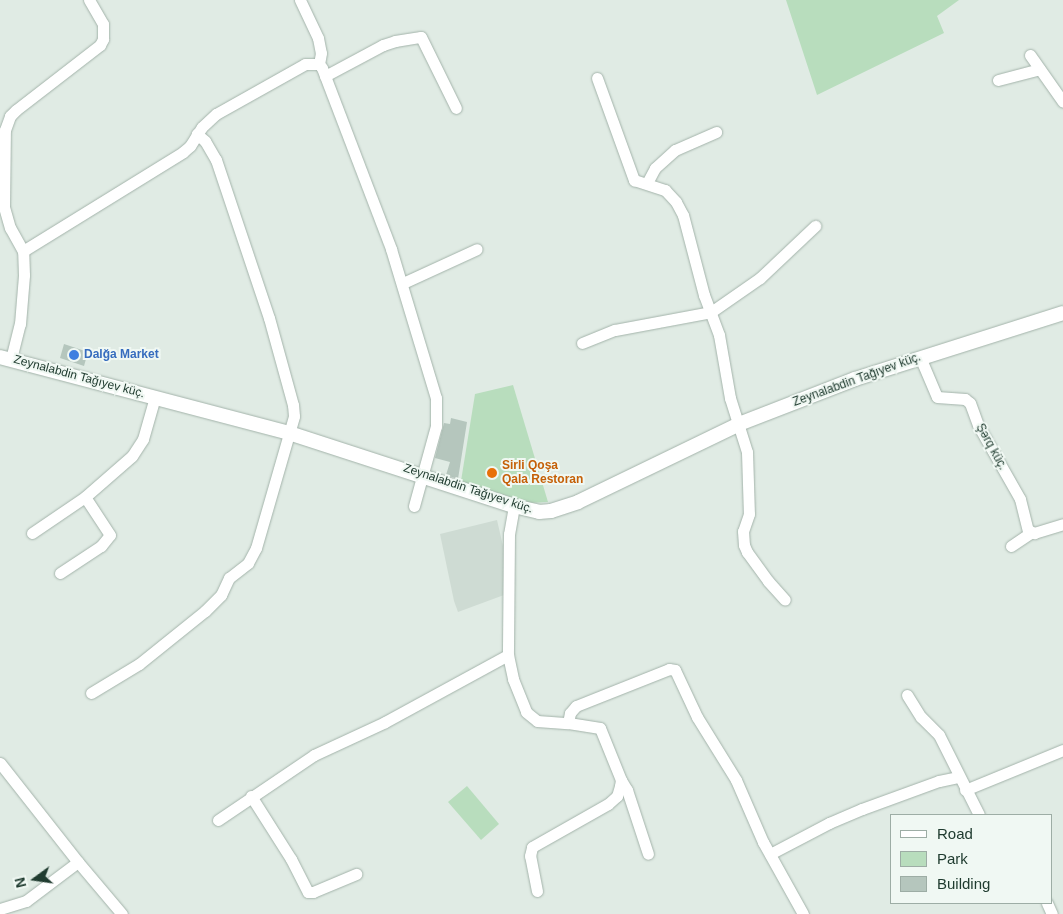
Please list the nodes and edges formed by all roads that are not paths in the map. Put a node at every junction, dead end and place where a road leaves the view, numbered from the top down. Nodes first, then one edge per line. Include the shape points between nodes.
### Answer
1 (89, 0) edge
2 (300, 0) edge
3 (1030, 55) dead end
4 (318, 64) junction
5 (1040, 69) junction
6 (325, 76) junction
7 (597, 78) dead end
8 (998, 80) dead end
9 (1063, 102) edge
10 (456, 108) dead end
11 (716, 132) dead end
12 (197, 134) junction
13 (647, 183) junction
14 (816, 226) dead end
15 (476, 249) dead end
16 (23, 251) junction
17 (403, 283) junction
18 (711, 312) junction
19 (1063, 313) edge
20 (582, 343) dead end
21 (920, 356) junction
22 (5, 358) edge
23 (155, 398) junction
24 (739, 424) junction
25 (289, 433) junction
26 (423, 475) junction
27 (85, 497) junction
28 (414, 506) dead end
29 (514, 506) junction
30 (1063, 524) edge
31 (32, 533) dead end
32 (1030, 533) junction
33 (1012, 546) dead end
34 (60, 573) dead end
35 (785, 600) dead end
36 (508, 655) junction
37 (91, 693) dead end
38 (907, 695) dead end
39 (568, 723) junction
40 (1063, 750) edge
41 (0, 763) edge
42 (958, 777) junction
43 (621, 780) junction
44 (965, 790) junction
45 (251, 796) junction
46 (978, 814) edge
47 (218, 820) dead end
48 (648, 854) dead end
49 (770, 854) junction
50 (78, 862) junction
51 (356, 874) dead end
52 (536, 891) dead end
53 (0, 909) edge
54 (122, 914) edge
55 (803, 914) edge

1 - 16 street via 103,24 104,39 100,45 16,110 7,123 4,207 10,228
2 - 4 street via 318,38 321,53
3 - 5 street
4 - 6 street
4 - 12 street via 305,64 216,114
5 - 8 street
5 - 9 street
6 - 10 street via 383,45 421,37
6 - 17 street
7 - 13 street via 631,173 638,182
11 - 13 street via 675,150 655,168
12 - 16 street via 183,152
12 - 25 street via 216,160 270,318 293,405 294,416
13 - 18 street via 666,190 680,208
14 - 18 street via 760,278
15 - 17 street
16 - 22 street via 22,313
17 - 26 street via 436,398 436,426
18 - 20 street via 615,330
18 - 24 street
19 - 21 street, Zeynalabdin Tağıyev küç.
21 - 24 street, Zeynalabdin Tağıyev küç.
21 - 32 street, Şərq küç. via 937,397 965,399 970,404 1020,499
22 - 23 street, Zeynalabdin Tağıyev küç.
23 - 25 street, Zeynalabdin Tağıyev küç.
23 - 27 street via 139,447
24 - 29 street, Zeynalabdin Tağıyev küç. via 564,508 539,512
24 - 35 street via 747,452 748,474 749,514 743,531 744,545
25 - 26 street, Zeynalabdin Tağıyev küç.
25 - 37 street via 256,548 248,563 228,578 221,595 205,611 139,664
26 - 28 street
26 - 29 street, Zeynalabdin Tağıyev küç.
27 - 31 street
27 - 34 street via 110,535 101,546
29 - 36 street via 508,534
30 - 32 street
32 - 33 street
36 - 39 street via 513,679 531,717 537,721
36 - 45 street via 378,726 314,755
38 - 42 street via 921,717 939,735
39 - 43 street via 600,728
39 - 49 street via 576,706 669,669 675,670 697,717 736,780
40 - 44 street
41 - 50 street
42 - 44 street
42 - 49 street via 938,781 862,809
43 - 48 street
43 - 52 street via 617,796 608,804 532,847 530,856
44 - 46 street
45 - 47 street
45 - 51 street via 308,892
49 - 55 street
50 - 53 street via 26,901
50 - 54 street

